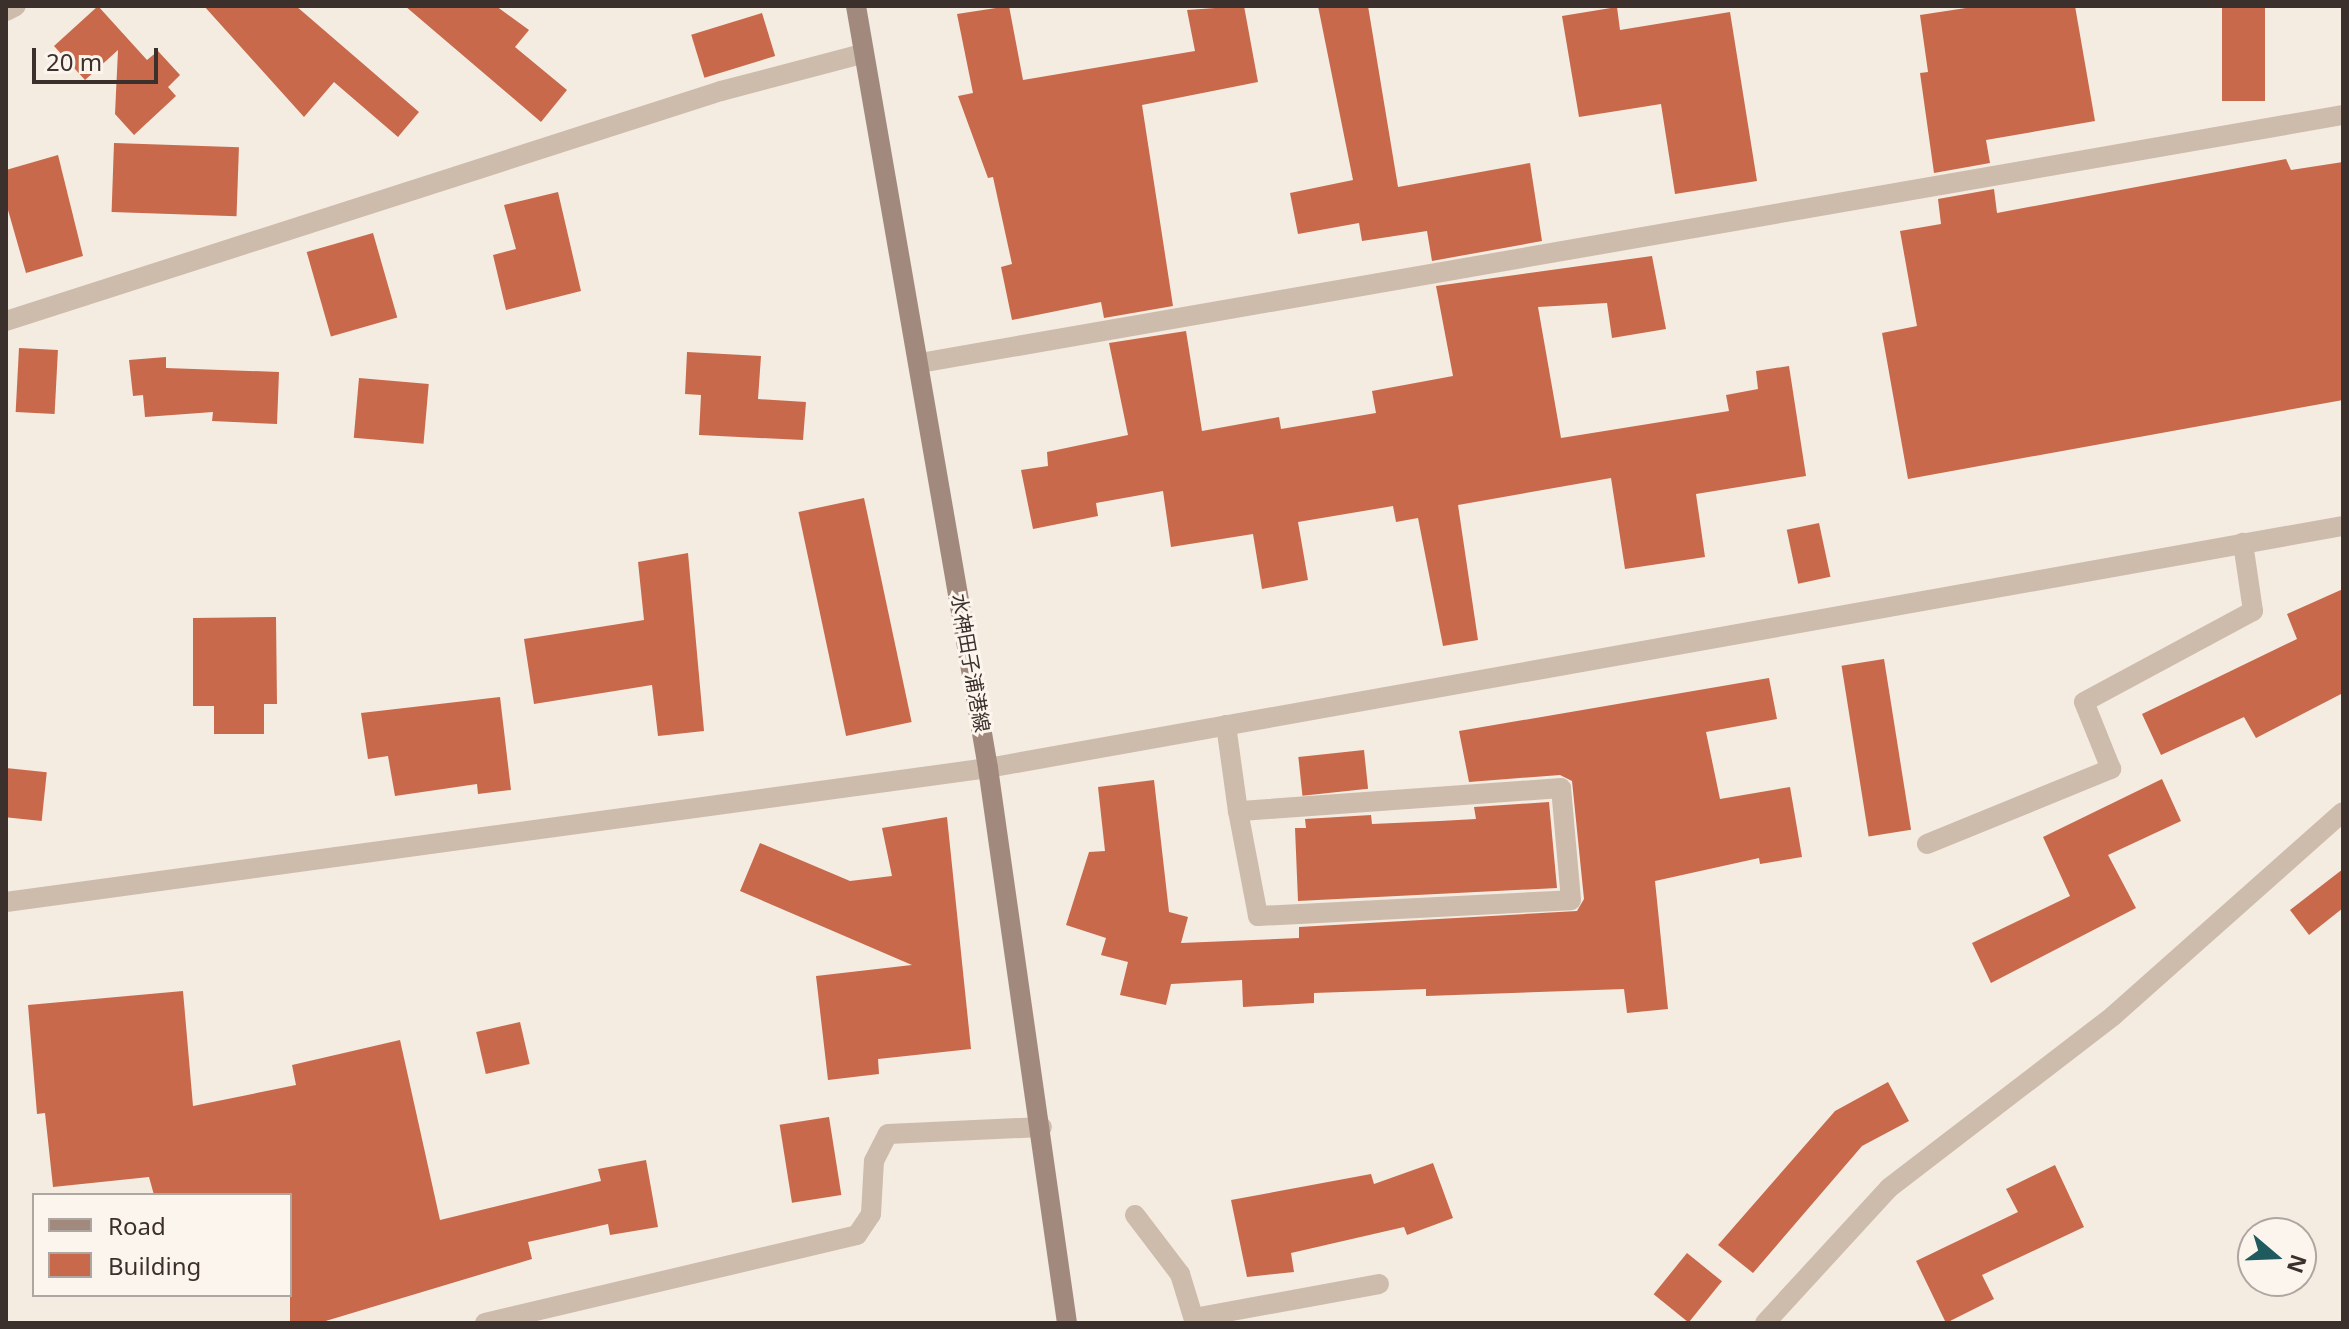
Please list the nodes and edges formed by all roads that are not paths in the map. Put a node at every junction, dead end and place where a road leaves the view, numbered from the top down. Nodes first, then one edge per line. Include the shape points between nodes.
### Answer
1 (16, 6) edge
2 (856, 6) edge
3 (6, 11) edge
4 (862, 54) junction
5 (2343, 115) edge
6 (6, 321) edge
7 (920, 363) junction
8 (2343, 526) edge
9 (2243, 543) junction
10 (1226, 725) junction
11 (988, 768) junction
12 (1238, 811) junction
13 (2343, 812) edge
14 (1927, 844) dead end
15 (6, 902) edge
16 (1042, 1127) junction
17 (1135, 1215) dead end
18 (1379, 1284) dead end
19 (1194, 1320) edge
20 (485, 1323) edge
21 (1067, 1323) edge
22 (1765, 1323) edge

1 - 3 street
2 - 4 main road, 水神田子浦港線
4 - 6 street via 721,91
4 - 7 main road, 水神田子浦港線
5 - 7 street
7 - 11 main road, 水神田子浦港線
8 - 9 street
9 - 10 street
9 - 14 street via 2253,611 2084,702 2111,769
10 - 11 street
10 - 12 street
11 - 15 street
11 - 16 main road, 水神田子浦港線
12 - 12 street via 1561,788 1571,900 1258,916
13 - 22 street via 2113,1016 1889,1188
16 - 20 street via 888,1134 874,1161 871,1214 857,1235
16 - 21 main road, 水神田子浦港線
17 - 19 street via 1180,1274
18 - 19 street

